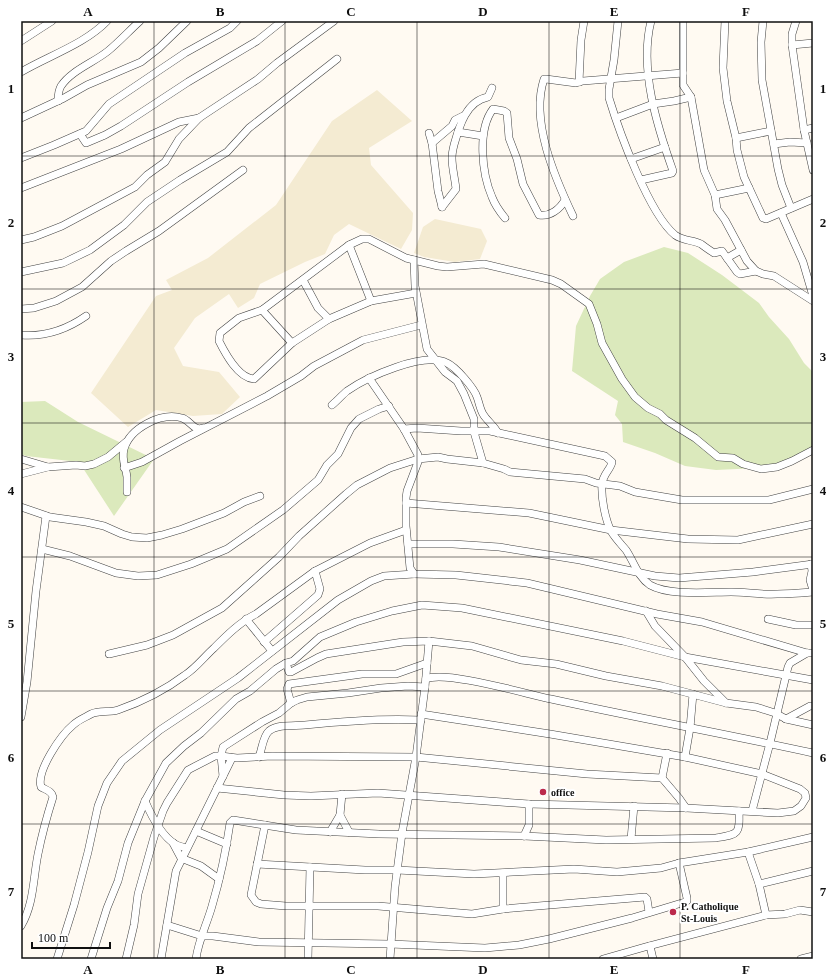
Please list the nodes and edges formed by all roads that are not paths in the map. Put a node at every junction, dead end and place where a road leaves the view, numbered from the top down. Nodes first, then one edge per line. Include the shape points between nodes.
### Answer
1 (52, 21) edge
2 (107, 21) edge
3 (140, 21) edge
4 (187, 21) edge
5 (237, 21) edge
6 (282, 21) edge
7 (334, 21) edge
8 (584, 21) edge
9 (618, 21) edge
10 (651, 21) edge
11 (683, 21) edge
12 (725, 21) edge
13 (763, 21) edge
14 (796, 21) edge
15 (21, 41) edge
16 (813, 44) edge
17 (792, 45) junction
18 (337, 59) dead end
19 (21, 72) edge
20 (683, 73) junction
21 (649, 76) junction
22 (611, 78) junction
23 (579, 82) junction
24 (492, 88) dead end
25 (691, 97) junction
26 (58, 101) junction
27 (653, 104) junction
28 (463, 116) junction
29 (21, 118) edge
30 (199, 118) junction
31 (616, 118) junction
32 (813, 128) edge
33 (804, 130) junction
34 (771, 131) junction
35 (458, 132) junction
36 (429, 133) dead end
37 (80, 134) junction
38 (483, 136) junction
39 (736, 138) junction
40 (432, 143) junction
41 (807, 143) junction
42 (774, 144) junction
43 (665, 147) junction
44 (21, 158) edge
45 (631, 159) junction
46 (243, 170) dead end
47 (813, 170) edge
48 (641, 180) junction
49 (21, 188) edge
50 (749, 188) junction
51 (715, 195) junction
52 (813, 199) edge
53 (565, 200) junction
54 (791, 208) junction
55 (781, 213) junction
56 (573, 216) dead end
57 (505, 218) dead end
58 (21, 240) edge
59 (349, 245) junction
60 (741, 250) junction
61 (727, 258) junction
62 (414, 260) junction
63 (756, 271) junction
64 (21, 272) edge
65 (302, 280) junction
66 (416, 293) junction
67 (813, 296) edge
68 (371, 301) junction
69 (813, 301) edge
70 (21, 309) edge
71 (262, 310) junction
72 (86, 316) dead end
73 (329, 319) junction
74 (421, 325) junction
75 (21, 336) edge
76 (292, 342) junction
77 (437, 360) junction
78 (369, 378) junction
79 (332, 405) dead end
80 (389, 406) junction
81 (211, 426) junction
82 (404, 429) junction
83 (474, 432) junction
84 (498, 433) junction
85 (128, 440) junction
86 (813, 450) edge
87 (21, 459) edge
88 (418, 459) junction
89 (484, 463) junction
90 (48, 467) junction
91 (124, 468) junction
92 (21, 474) edge
93 (602, 484) junction
94 (813, 489) edge
95 (127, 492) dead end
96 (260, 496) dead end
97 (406, 503) junction
98 (21, 507) edge
99 (46, 516) junction
100 (813, 524) edge
101 (406, 530) junction
102 (611, 530) junction
103 (408, 544) junction
104 (42, 549) junction
105 (812, 564) edge
106 (315, 571) junction
107 (638, 573) junction
108 (414, 574) junction
109 (813, 591) edge
110 (646, 610) junction
111 (246, 619) junction
112 (768, 619) dead end
113 (813, 625) edge
114 (429, 641) junction
115 (264, 642) junction
116 (272, 651) junction
117 (810, 653) edge
118 (109, 654) dead end
119 (684, 657) junction
120 (286, 663) junction
121 (427, 663) junction
122 (785, 674) junction
123 (426, 679) junction
124 (813, 680) edge
125 (425, 687) junction
126 (693, 694) junction
127 (291, 703) junction
128 (726, 703) junction
129 (812, 705) edge
130 (778, 714) junction
131 (21, 717) edge
132 (421, 717) junction
133 (786, 719) junction
134 (813, 725) edge
135 (690, 728) junction
136 (770, 744) junction
137 (667, 753) junction
138 (813, 754) edge
139 (221, 756) junction
140 (260, 757) junction
141 (416, 757) junction
142 (685, 757) junction
143 (232, 758) junction
144 (762, 774) junction
145 (223, 776) junction
146 (662, 778) junction
147 (217, 788) junction
148 (342, 794) junction
149 (408, 796) junction
150 (810, 796) edge
151 (145, 801) junction
152 (529, 804) junction
153 (634, 806) junction
154 (686, 808) junction
155 (739, 811) junction
156 (752, 811) junction
157 (340, 815) junction
158 (158, 825) junction
159 (265, 825) junction
160 (196, 830) junction
161 (330, 832) junction
162 (349, 832) junction
163 (402, 833) junction
164 (524, 836) junction
165 (813, 837) edge
166 (631, 839) junction
167 (173, 843) junction
168 (226, 844) junction
169 (187, 848) junction
170 (748, 852) junction
171 (181, 858) junction
172 (679, 863) junction
173 (257, 864) junction
174 (310, 867) junction
175 (397, 870) junction
176 (813, 871) edge
177 (502, 873) junction
178 (219, 879) junction
179 (759, 884) junction
180 (310, 906) junction
181 (393, 907) junction
182 (503, 909) junction
183 (649, 912) junction
184 (813, 912) edge
185 (766, 915) junction
186 (167, 925) junction
187 (21, 926) edge
188 (202, 936) junction
189 (309, 943) junction
190 (390, 944) junction
191 (650, 946) junction
192 (813, 956) edge
193 (57, 959) edge
194 (91, 959) edge
195 (126, 959) edge
196 (161, 959) edge
197 (196, 959) edge
198 (308, 959) edge
199 (390, 959) edge
200 (603, 959) edge
201 (653, 959) edge
202 (801, 959) edge

1 - 15 street
2 - 19 street via 61,52
3 - 26 street via 108,51 71,75 60,87
4 - 26 street via 160,48 141,62 87,85
5 - 37 street via 230,28 184,53 109,104 91,126
6 - 37 street via 257,40 105,135 86,143
7 - 30 street via 258,80
8 - 23 street
9 - 22 street
10 - 21 street via 647,54
11 - 20 street
12 - 39 street via 725,93
13 - 34 street via 762,80
14 - 17 street
16 - 17 street
17 - 33 street
18 - 64 street via 249,128 226,152 147,202 124,225 90,250 63,262
20 - 21 street
20 - 25 street via 683,84
21 - 22 street
21 - 27 street
22 - 23 street
22 - 31 street via 609,98
23 - 53 street via 545,79 539,109 542,130
24 - 28 street via 488,97 483,98
25 - 27 street
25 - 51 street via 704,170
26 - 29 street
27 - 31 street
27 - 43 street
28 - 35 street
28 - 40 street via 455,120 452,126
30 - 49 street via 179,122 121,149
30 - 58 street via 179,140 165,162 135,187 62,226
31 - 45 street
32 - 33 street
33 - 41 street
34 - 39 street
34 - 42 street
35 - 38 street
35 - 40 street via 452,157 456,189 442,207
36 - 40 street
37 - 44 street
38 - 53 street via 493,109 507,113 509,138 523,184 539,215 557,210
38 - 57 street via 483,161 489,191
39 - 50 street via 744,177
41 - 42 street
41 - 47 street
42 - 54 street via 781,180
43 - 45 street
43 - 48 street via 673,172
45 - 48 street
46 - 70 street via 159,232 111,261 82,287 56,301
48 - 61 street via 669,229 680,238 699,243 714,253 722,251
50 - 51 street
50 - 55 street via 764,219
51 - 60 street via 717,209
52 - 54 street
53 - 56 street
54 - 55 street
55 - 67 street via 803,262
59 - 62 street via 362,239 369,240
59 - 65 street
59 - 68 street
60 - 61 street
60 - 63 street via 746,261
61 - 63 street via 740,274
62 - 66 street
62 - 86 street via 443,267 484,264 561,284 589,304 602,343 635,397 718,457 734,458 744,465 761,469 777,467
63 - 69 street via 776,277
65 - 71 street
65 - 73 street via 318,308
66 - 68 street
66 - 74 street
68 - 73 street
71 - 76 street
71 - 76 street via 239,318 220,333 218,341 232,363 249,379 254,379
72 - 75 street via 72,326 57,331
73 - 76 street
74 - 77 street via 427,349
74 - 81 street via 363,340
77 - 78 street via 402,365
77 - 83 street via 445,372 458,383 474,419
77 - 84 street via 448,363 469,384 477,396 483,414
78 - 79 street via 346,392
78 - 80 street
80 - 82 street
80 - 104 street via 368,413 356,422 338,454 327,465 320,478 283,510 227,549 191,564 157,575 123,574
81 - 85 street via 200,430 183,418 167,417 137,431
81 - 91 street via 142,462
82 - 83 street
82 - 88 street
83 - 84 street
83 - 89 street
84 - 93 street via 605,456 612,465 607,470
85 - 90 street via 108,457 94,464
85 - 91 street via 124,450
87 - 90 street
88 - 89 street via 438,457
88 - 97 street via 407,491
88 - 118 street via 390,468 346,494 222,608 173,635 148,645
89 - 93 street via 510,472 572,478
90 - 92 street
91 - 95 street
93 - 94 street via 682,500 769,500
93 - 102 street via 605,514
96 - 99 street via 182,529 147,538 132,537 86,522
97 - 101 street
97 - 102 street via 529,513
98 - 99 street
99 - 104 street
100 - 102 street via 735,540 683,539
101 - 103 street
101 - 106 street via 365,545
102 - 107 street
103 - 107 street via 499,547 580,560
103 - 108 street via 410,568
104 - 131 street via 28,682
105 - 107 street via 682,578
105 - 109 street via 810,580
106 - 111 street
106 - 115 street via 320,589 318,595
107 - 109 street via 651,585 673,591 776,594
108 - 110 street via 517,581
108 - 116 street via 393,575 371,581 332,604
110 - 117 street via 702,622
110 - 119 street via 655,626
111 - 115 street
111 - 187 street via 185,676 156,693 120,709 93,713 74,724 50,752 40,785 54,797 45,820 32,898
112 - 113 street via 796,625
114 - 120 street via 404,642 326,654 291,672
114 - 121 street
114 - 126 street via 472,646 522,660 556,664
115 - 116 street
116 - 193 street via 238,678 154,734 122,761 114,772 98,806 74,905
117 - 122 street via 790,663
119 - 120 street via 623,641 470,609 422,605 383,613 324,635 294,661
119 - 122 street
119 - 128 street
120 - 151 street via 236,699 201,733 172,756
121 - 123 street
121 - 127 street via 396,674 362,674 289,684 287,689
122 - 124 street
122 - 130 street
123 - 125 street
123 - 135 street via 435,676 461,679
125 - 127 street via 381,688 307,698
125 - 132 street
126 - 128 street
126 - 135 street
127 - 139 street via 224,746
128 - 130 street via 756,707
129 - 133 street
130 - 133 street
130 - 136 street
132 - 137 street
132 - 140 street via 277,728 268,732
132 - 141 street
133 - 134 street
135 - 136 street
135 - 142 street
136 - 138 street
136 - 144 street
137 - 142 street
137 - 146 street
139 - 143 street
139 - 145 street
139 - 158 street via 215,756 188,770 167,803
140 - 141 street
140 - 143 street
141 - 146 street via 587,774
141 - 149 street
142 - 144 street
143 - 145 street
144 - 150 street via 800,789
144 - 156 street
145 - 147 street
146 - 154 street
147 - 148 street via 284,795
147 - 160 street
148 - 149 street via 378,793
148 - 157 street
149 - 152 street
149 - 163 street
150 - 156 street via 794,811
151 - 158 street
151 - 194 street via 128,842 118,881
152 - 153 street
152 - 164 street via 529,825
153 - 154 street
153 - 166 street
154 - 155 street
155 - 156 street
155 - 166 street via 739,829 723,837
157 - 161 street
157 - 162 street
158 - 167 street
158 - 195 street via 138,894
159 - 161 street
159 - 168 street via 232,820
159 - 173 street
160 - 168 street
160 - 169 street
161 - 162 street
162 - 163 street
163 - 164 street
163 - 175 street
164 - 166 street
165 - 170 street
167 - 169 street
167 - 171 street
168 - 178 street
169 - 171 street
170 - 172 street
170 - 179 street
171 - 178 street via 201,866
171 - 186 street via 174,880
172 - 177 street via 661,868 617,872 574,870
172 - 183 street via 687,901
173 - 174 street
173 - 180 street via 251,895 256,902 278,906
174 - 175 street
174 - 180 street
175 - 177 street via 455,874
175 - 181 street
176 - 179 street
177 - 182 street
178 - 188 street
179 - 185 street
180 - 181 street
180 - 189 street
181 - 182 street via 458,914
181 - 190 street
182 - 183 street via 645,897
183 - 190 street via 519,945 468,948
184 - 185 street via 800,910
185 - 191 street
186 - 188 street
186 - 196 street
188 - 189 street
188 - 197 street
189 - 190 street
189 - 198 street
190 - 199 street
191 - 200 street
191 - 201 street
192 - 202 street

